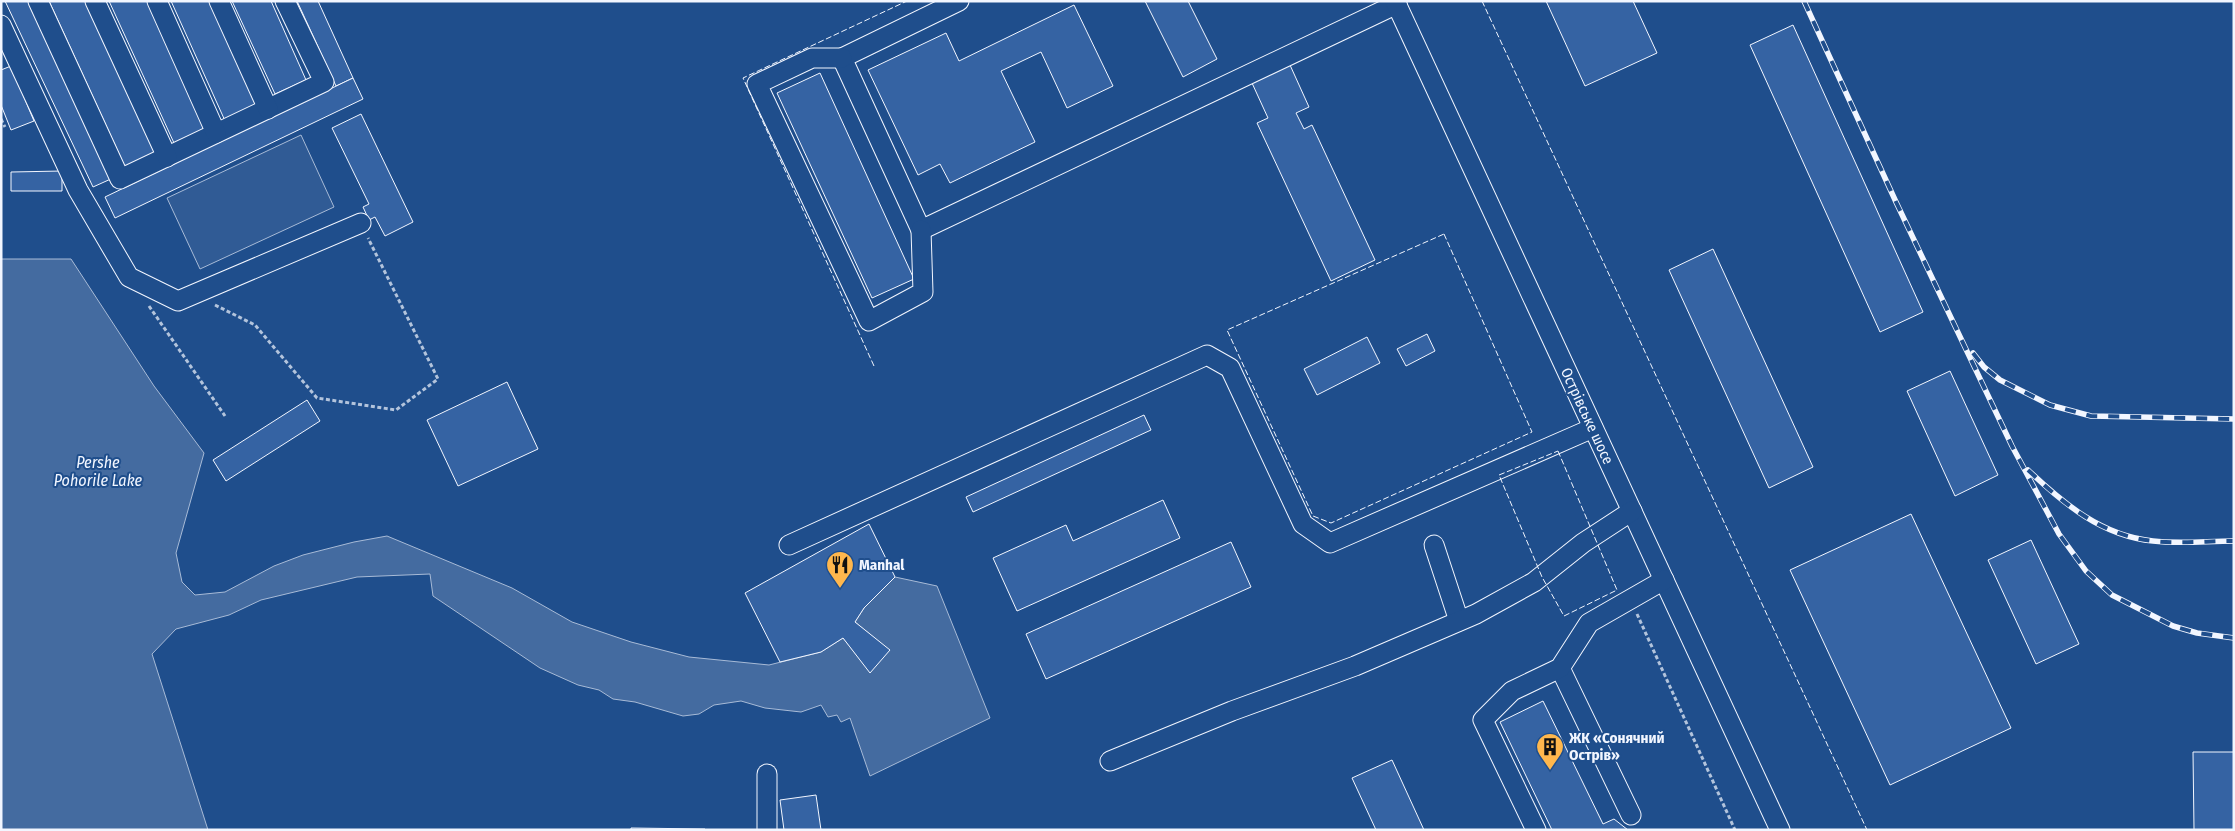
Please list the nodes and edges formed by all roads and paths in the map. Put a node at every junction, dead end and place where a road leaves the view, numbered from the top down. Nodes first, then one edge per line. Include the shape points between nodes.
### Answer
1 (38, 1) edge
2 (95, 1) edge
3 (158, 1) edge
4 (219, 1) edge
5 (285, 1) edge
6 (958, 1) edge
7 (1396, 3) edge
8 (1, 25) edge
9 (842, 58) junction
10 (268, 109) junction
11 (1, 120) edge
12 (5, 126) dead end
13 (216, 133) junction
14 (167, 157) junction
15 (360, 223) joint
16 (921, 230) junction
17 (194, 294) junction
18 (146, 302) dead end
19 (225, 416) dead end
20 (1593, 428) junction
21 (1632, 511) junction
22 (788, 545) dead end
23 (1434, 545) dead end
24 (1664, 580) junction
25 (1630, 600) junction
26 (1459, 621) junction
27 (1560, 668) junction
28 (1110, 761) dead end
29 (767, 774) dead end
30 (1631, 815) dead end
31 (767, 830) edge
32 (1536, 830) edge
33 (1736, 830) edge
34 (1780, 830) edge

1 - 14 street via 120,179
2 - 14 street
3 - 13 street
4 - 10 street
5 - 10 street via 324,82
6 - 9 street
7 - 16 street
7 - 20 street, Острівське шосе
8 - 17 street via 78,190 128,277 178,301
9 - 16 street
9 - 16 street via 812,58 757,84 869,321 923,292
10 - 13 street
11 - 12 path
13 - 14 street
15 - 17 street
15 - 17 path via 438,379 396,410 317,398 255,325
18 - 19 path
20 - 21 street, Острівське шосе
20 - 22 street via 1330,543 1303,524 1230,368 1207,356
21 - 24 street, Острівське шосе
21 - 26 street via 1583,543 1534,582
23 - 26 street
24 - 25 street
24 - 34 street, Острівське шосе
25 - 27 street via 1589,623
25 - 33 path
26 - 28 street via 1355,666 1232,711
27 - 30 street
27 - 32 street via 1512,691 1483,720
29 - 31 street

